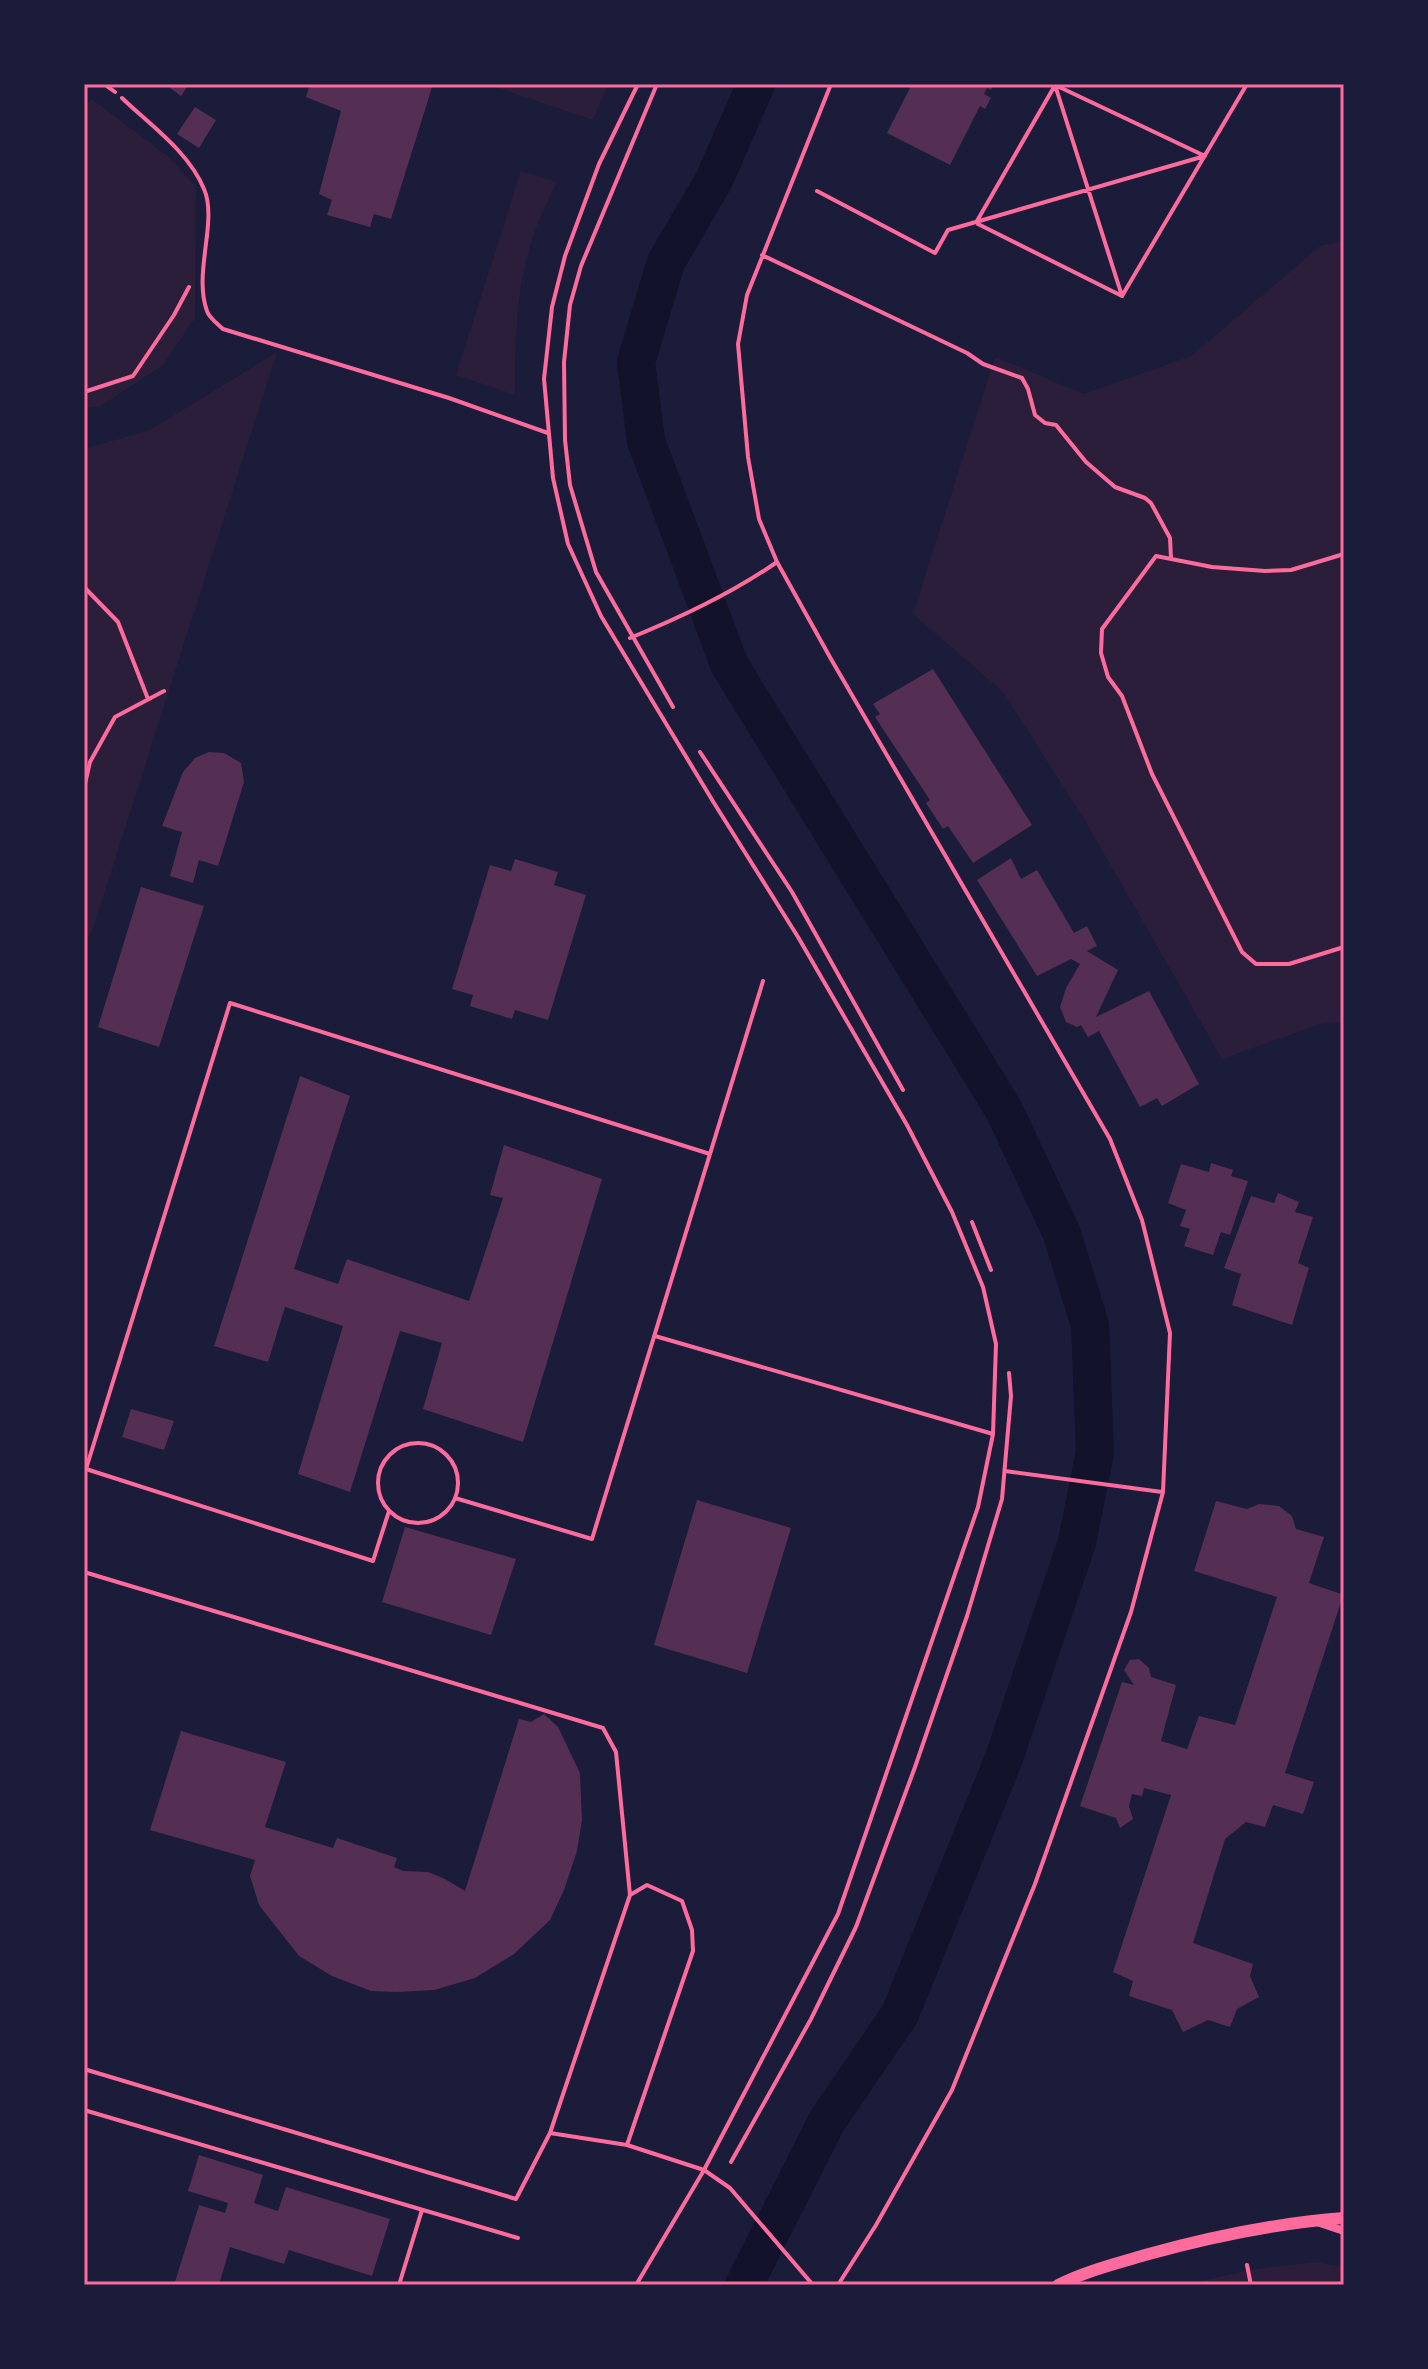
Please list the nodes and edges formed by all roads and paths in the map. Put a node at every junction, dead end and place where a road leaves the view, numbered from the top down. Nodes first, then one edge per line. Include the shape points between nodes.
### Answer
1 (638, 84) edge
2 (657, 84) edge
3 (831, 84) edge
4 (1247, 84) edge
5 (1055, 85) edge
6 (122, 98) dead end
7 (1205, 156) junction
8 (817, 191) dead end
9 (1089, 191) junction
10 (976, 223) junction
11 (762, 255) junction
12 (191, 274) dead end
13 (1122, 296) junction
14 (84, 392) edge
15 (548, 433) junction
16 (1344, 554) edge
17 (1171, 558) junction
18 (777, 562) junction
19 (84, 587) edge
20 (631, 638) junction
21 (618, 643) junction
22 (164, 691) dead end
23 (148, 699) junction
24 (680, 719) dead end
25 (696, 746) dead end
26 (84, 788) edge
27 (1344, 947) edge
28 (763, 981) dead end
29 (907, 1097) dead end
30 (710, 1154) junction
31 (971, 1220) dead end
32 (992, 1276) dead end
33 (655, 1336) junction
34 (1009, 1366) dead end
35 (993, 1434) junction
36 (987, 1468) junction
37 (85, 1469) edge
38 (1005, 1470) junction
39 (1163, 1492) junction
40 (455, 1498) junction
41 (389, 1511) junction
42 (84, 1572) edge
43 (630, 1895) junction
44 (84, 2069) edge
45 (84, 2110) edge
46 (550, 2133) junction
47 (627, 2145) junction
48 (731, 2162) dead end
49 (704, 2170) junction
50 (422, 2210) junction
51 (1344, 2218) edge
52 (1312, 2220) junction
53 (1344, 2231) edge
54 (518, 2238) dead end
55 (1247, 2265) dead end
56 (399, 2285) edge
57 (636, 2285) edge
58 (813, 2285) edge
59 (838, 2285) edge
60 (1058, 2285) edge
61 (1251, 2285) edge

1 - 15 lane via 599,164 565,256 552,307 544,379
2 - 20 path via 581,266 570,305 564,362 570,485 596,572
3 - 11 path
4 - 7 path
5 - 7 path
5 - 9 path
5 - 10 path
6 - 15 lane via 191,165 206,192 202,271 207,313 223,329
7 - 9 path
7 - 13 path
8 - 10 path via 935,253 948,230
9 - 10 path
9 - 13 path
10 - 13 path
11 - 17 path via 983,364 1022,378 1035,415 1056,425 1115,487 1151,503 1170,538
11 - 18 path via 747,295 738,344 759,519
12 - 14 path via 174,315 133,376
15 - 21 lane via 568,544
16 - 17 path via 1291,570 1265,571
17 - 27 path via 1156,556 1102,629 1108,677 1122,696 1152,774 1242,952 1256,964 1289,964
18 - 20 path via 743,586
18 - 39 path via 1110,1139 1142,1220 1170,1333
19 - 23 path via 118,622
20 - 21 path
20 - 24 path
21 - 35 lane via 798,937 952,1212 983,1287 996,1344
22 - 23 path
23 - 26 path via 115,717 90,762
25 - 29 path via 792,892
28 - 30 lane
30 - 33 lane
30 - 37 lane via 230,1003
31 - 32 path
33 - 35 lane
33 - 40 lane via 592,1539
34 - 38 path
35 - 36 lane
36 - 38 path
36 - 49 lane via 838,1914
37 - 41 lane via 373,1561
38 - 39 path
38 - 48 path via 1002,1499 967,1616 856,1927
39 - 59 path via 1126,1626 1035,1884 952,2090
40 - 41 lane via 444,1514 422,1524
40 - 41 lane via 458,1479 446,1455 422,1443 408,1444 386,1460 380,1472 381,1499
42 - 43 lane via 603,1728 616,1752
43 - 46 lane
43 - 47 lane via 647,1885 682,1901 693,1951
44 - 46 lane via 516,2199
45 - 50 lane
46 - 47 lane
47 - 49 lane
49 - 57 lane
49 - 58 lane via 730,2188
50 - 54 lane
50 - 56 lane
51 - 52 main road
52 - 53 street
52 - 60 main road via 1199,2240 1081,2273
55 - 61 path

